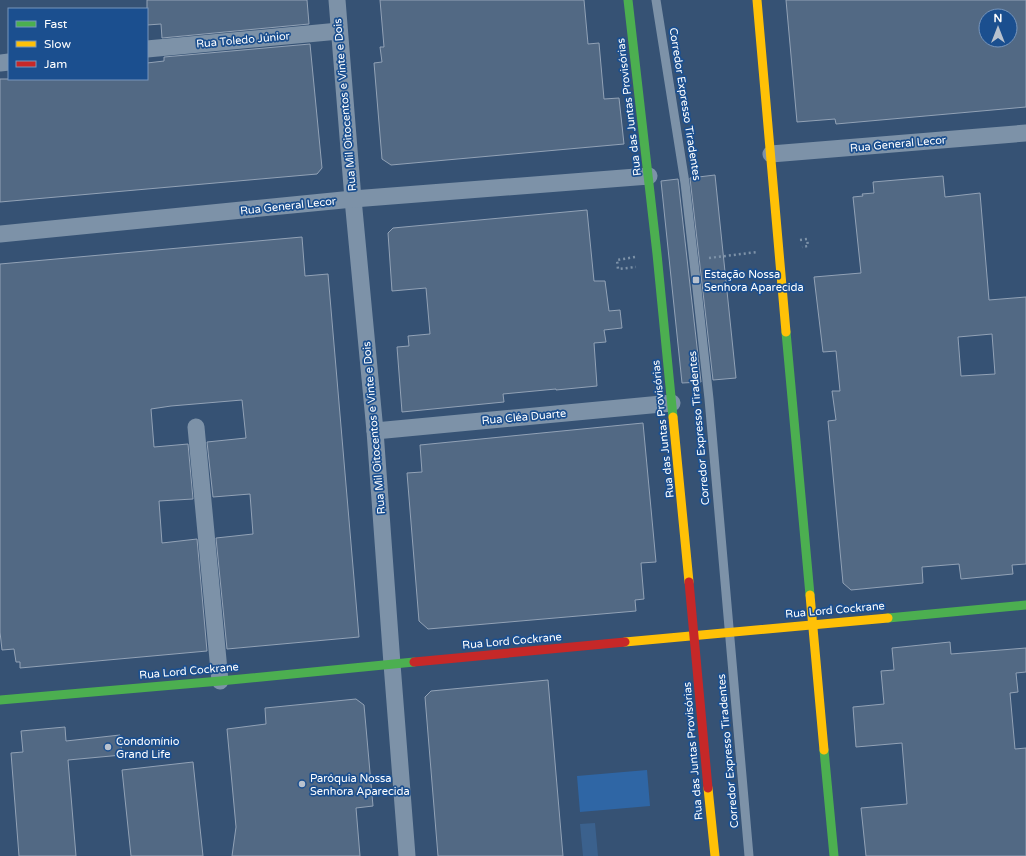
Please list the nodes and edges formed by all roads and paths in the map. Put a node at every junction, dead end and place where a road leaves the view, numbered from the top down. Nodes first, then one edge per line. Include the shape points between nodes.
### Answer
1 (337, 0) edge
2 (628, 0) edge
3 (656, 0) edge
4 (757, 0) edge
5 (339, 31) junction
6 (148, 49) edge
7 (1026, 133) edge
8 (771, 154) junction
9 (649, 176) junction
10 (353, 200) junction
11 (0, 234) edge
12 (808, 246) dead end
13 (800, 247) dead end
14 (760, 252) dead end
15 (705, 259) dead end
16 (642, 266) dead end
17 (618, 269) dead end
18 (672, 403) junction
19 (196, 427) dead end
20 (375, 431) junction
21 (1026, 605) edge
22 (811, 625) junction
23 (695, 635) junction
24 (392, 664) junction
25 (220, 681) junction
26 (0, 700) edge
27 (407, 856) edge
28 (715, 856) edge
29 (749, 856) edge
30 (834, 856) edge

1 - 5 street, Rua Mil Oitocentos e Vinte e Dois
2 - 9 main road, Rua das Juntas Provisórias
3 - 29 lane, Corredor Expresso Tiradentes via 685,183 709,399
4 - 8 main road
5 - 6 street, Rua Toledo Júnior
5 - 10 street, Rua Mil Oitocentos e Vinte e Dois
7 - 8 street, Rua General Lecor
8 - 22 main road
9 - 10 street, Rua General Lecor
9 - 18 main road, Rua das Juntas Provisórias
10 - 11 street, Rua General Lecor
10 - 20 street, Rua Mil Oitocentos e Vinte e Dois
12 - 13 path
14 - 15 path
16 - 17 path
18 - 20 street, Rua Cléa Duarte
18 - 23 main road, Rua das Juntas Provisórias
19 - 25 street
20 - 24 street, Rua Mil Oitocentos e Vinte e Dois
21 - 22 main road, Rua Lord Cockrane
22 - 23 main road, Rua Lord Cockrane
22 - 30 main road
23 - 24 main road, Rua Lord Cockrane
23 - 28 main road, Rua das Juntas Provisórias
24 - 25 main road, Rua Lord Cockrane
24 - 27 street, Rua Mil Oitocentos e Vinte e Dois
25 - 26 main road, Rua Lord Cockrane

